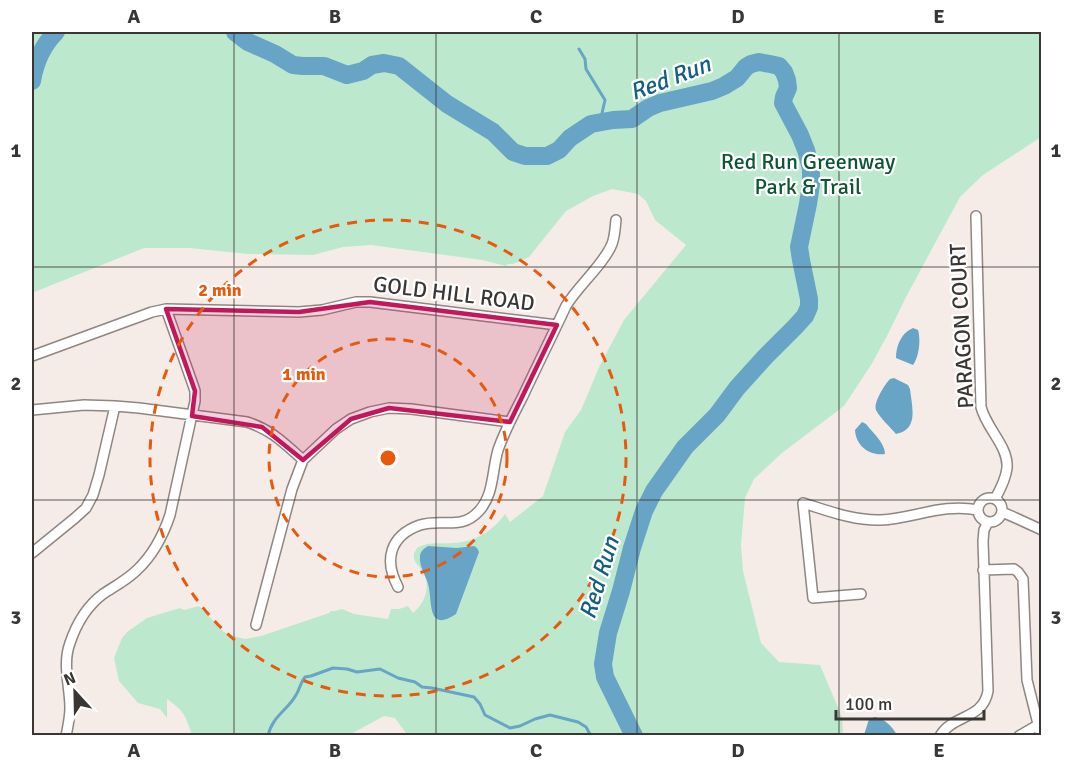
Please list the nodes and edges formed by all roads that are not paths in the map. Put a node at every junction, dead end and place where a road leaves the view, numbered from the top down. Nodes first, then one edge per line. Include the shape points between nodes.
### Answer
1 (976, 216) dead end
2 (616, 220) dead end
3 (166, 309) junction
4 (557, 325) junction
5 (32, 356) edge
6 (115, 406) junction
7 (32, 410) edge
8 (192, 416) junction
9 (510, 422) junction
10 (303, 460) junction
11 (995, 499) junction
12 (978, 510) junction
13 (1002, 513) junction
14 (988, 522) junction
15 (1039, 527) edge
16 (32, 553) edge
17 (983, 570) junction
18 (398, 587) dead end
19 (861, 594) dead end
20 (256, 625) dead end
21 (1038, 725) junction
22 (66, 735) edge
23 (940, 735) edge
24 (1019, 735) edge
25 (1041, 735) edge

1 - 11 street, PARAGON COURT via 981,407 1007,462
2 - 4 street via 611,246 573,295
3 - 4 street, GOLD HILL ROAD via 299,312 370,302
3 - 5 street, GOLD HILL ROAD
3 - 8 street via 195,391
4 - 9 street
6 - 7 street
6 - 8 street
6 - 16 street via 99,475 86,508
8 - 10 street via 262,427
8 - 22 street via 170,515 159,544 136,571 91,605 69,645 70,710
9 - 10 street via 389,408 351,419
9 - 18 street via 486,502 479,511 461,523 419,526 398,539 392,549 390,568
10 - 20 street
11 - 12 street via 984,500
11 - 13 street
12 - 14 street
12 - 19 street via 949,508 870,520 849,518 803,503 813,598
13 - 14 street via 997,520
13 - 15 street
14 - 17 street via 982,541
17 - 21 street via 1014,569 1023,579 1027,680
17 - 23 street via 987,697 979,709
21 - 24 street
21 - 25 street

